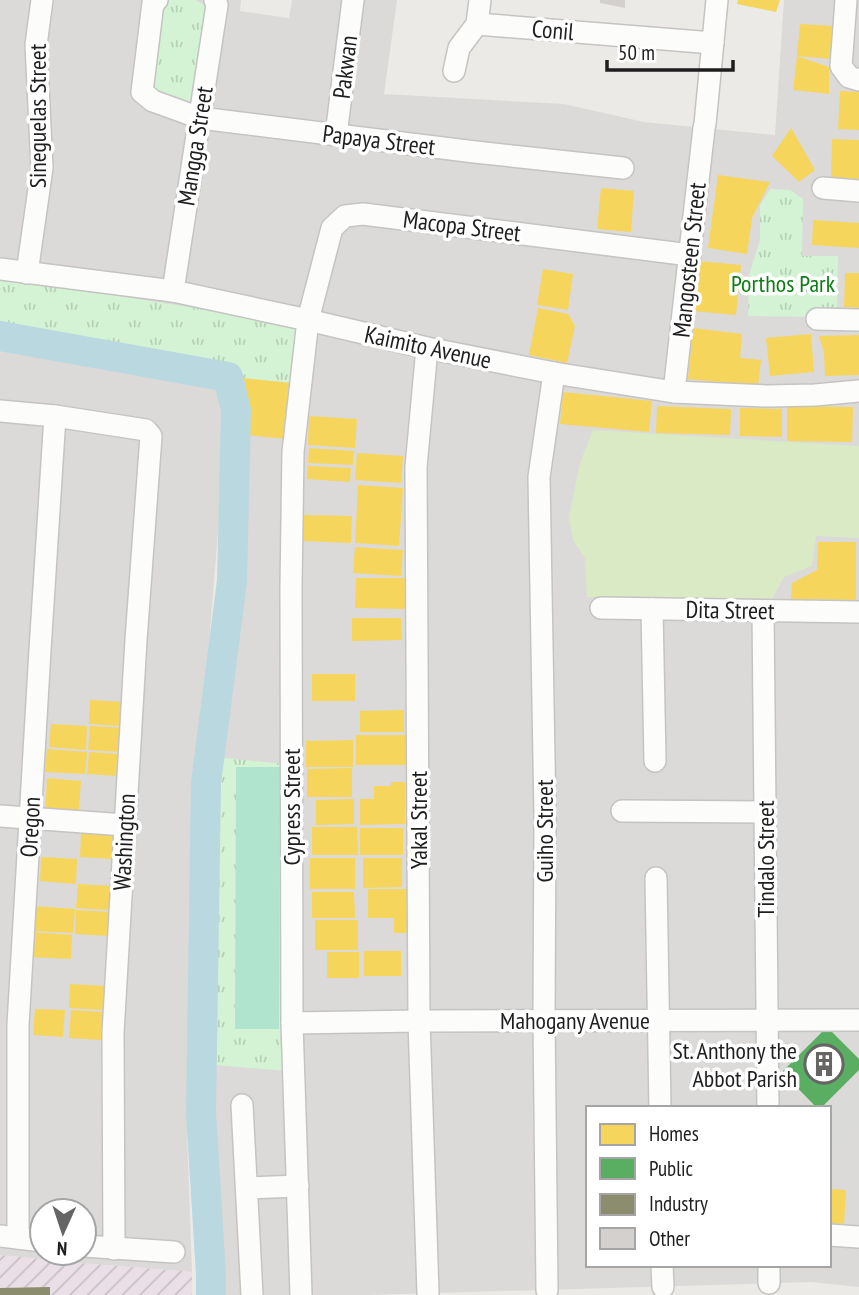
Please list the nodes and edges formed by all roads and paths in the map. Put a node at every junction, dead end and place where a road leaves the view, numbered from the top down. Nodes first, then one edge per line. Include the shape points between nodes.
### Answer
1 (42, 0) edge
2 (156, 0) edge
3 (215, 0) edge
4 (353, 0) edge
5 (480, 0) edge
6 (717, 0) edge
7 (846, 0) edge
8 (477, 24) junction
9 (713, 43) junction
10 (454, 71) dead end
11 (859, 80) edge
12 (200, 118) junction
13 (336, 135) junction
14 (623, 168) dead end
15 (823, 188) dead end
16 (859, 191) edge
17 (691, 255) junction
18 (0, 269) edge
19 (27, 273) junction
20 (173, 292) junction
21 (817, 319) dead end
22 (308, 320) junction
23 (859, 320) edge
24 (428, 348) junction
25 (554, 373) junction
26 (859, 391) edge
27 (674, 392) junction
28 (0, 411) edge
29 (55, 416) junction
30 (601, 608) dead end
31 (652, 609) junction
32 (763, 611) junction
33 (859, 612) edge
34 (655, 761) dead end
35 (622, 811) dead end
36 (765, 812) junction
37 (0, 816) edge
38 (30, 818) junction
39 (125, 825) junction
40 (656, 878) dead end
41 (544, 1020) junction
42 (659, 1020) junction
43 (766, 1020) junction
44 (859, 1020) edge
45 (419, 1021) junction
46 (292, 1023) junction
47 (242, 1105) dead end
48 (660, 1106) edge
49 (768, 1106) edge
50 (298, 1186) junction
51 (247, 1188) junction
52 (831, 1235) edge
53 (9, 1237) edge
54 (859, 1237) edge
55 (28, 1239) edge
56 (98, 1247) edge
57 (114, 1249) junction
58 (174, 1252) dead end
59 (547, 1290) dead end
60 (428, 1293) dead end
61 (252, 1295) edge
62 (302, 1295) edge

1 - 19 street, Sineguelas Street via 36,45 42,169
2 - 12 street, Papaya Street via 142,92 153,101
3 - 12 street, Mangga Street
4 - 13 street, Pakwan
5 - 8 street
6 - 9 street, Mangosteen Street
7 - 11 street via 841,66 849,77
8 - 9 street, Conil
8 - 10 street via 460,48
9 - 17 street, Mangosteen Street
12 - 13 street, Papaya Street
12 - 20 street, Mangga Street
13 - 14 street, Papaya Street
15 - 16 street
17 - 22 street, Macopa Street via 363,214 345,216 332,228
17 - 27 street, Mangosteen Street
18 - 19 street, Kaimito Avenue
19 - 20 street, Kaimito Avenue
20 - 22 street, Kaimito Avenue
21 - 23 street
22 - 24 street, Kaimito Avenue
22 - 46 street, Cypress Street via 293,452
24 - 25 street, Kaimito Avenue
24 - 45 street, Yakal Street via 416,467
25 - 27 street, Kaimito Avenue
25 - 41 street, Guiho Street via 540,477
26 - 27 street, Kaimito Avenue via 766,396
28 - 29 street
29 - 38 street, Oregon
29 - 39 street, Washington via 146,430 151,436
30 - 31 street, Dita Street
31 - 32 street, Dita Street
31 - 34 street
32 - 33 street, Dita Street
32 - 36 street, Tindalo Street
35 - 36 street
36 - 43 street, Tindalo Street
37 - 38 street
38 - 39 street
38 - 53 street, Oregon
39 - 57 street, Washington via 113,1033
40 - 42 street
41 - 42 street, Mahogany Avenue
41 - 45 street, Mahogany Avenue
41 - 59 street, Guiho Street
42 - 43 street, Mahogany Avenue
42 - 48 street
43 - 44 street, Mahogany Avenue
43 - 49 street, Tindalo Street
45 - 46 street, Mahogany Avenue
45 - 60 street, Yakal Street
46 - 50 street, Cypress Street
47 - 51 street
50 - 51 street
50 - 62 street, Cypress Street
51 - 61 street
52 - 54 street
53 - 55 street
56 - 57 street
57 - 58 street

